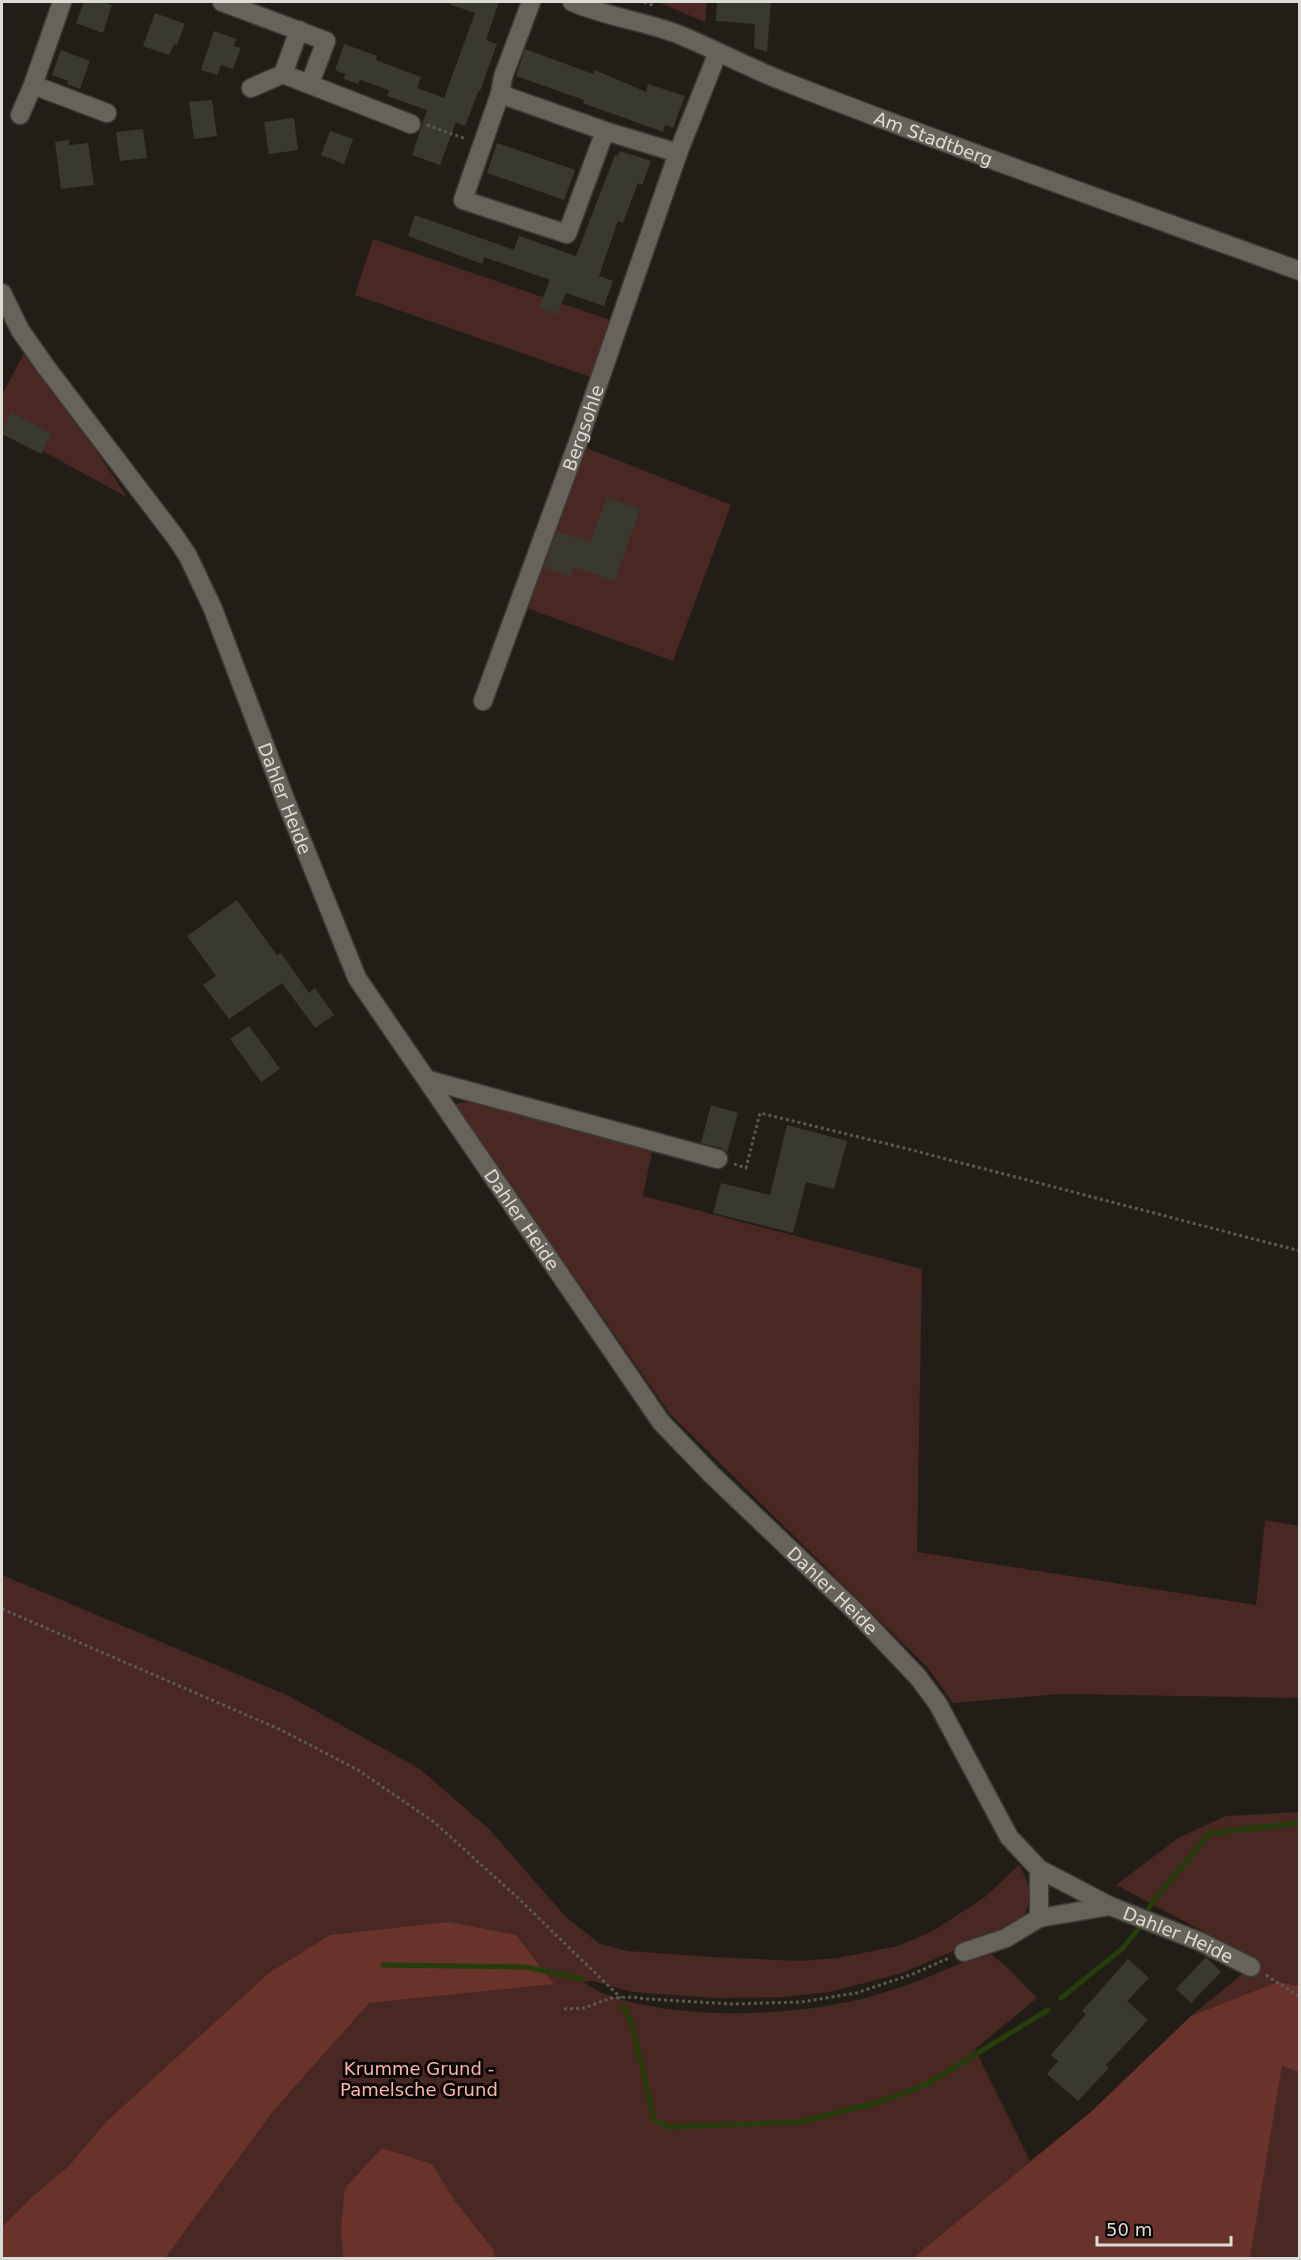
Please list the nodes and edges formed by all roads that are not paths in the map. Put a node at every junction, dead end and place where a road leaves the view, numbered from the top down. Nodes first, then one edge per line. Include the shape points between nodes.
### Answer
1 (62, 2) edge
2 (222, 2) edge
3 (531, 2) edge
4 (572, 2) edge
5 (299, 30) junction
6 (718, 52) junction
7 (282, 74) junction
8 (310, 83) junction
9 (33, 85) junction
10 (251, 87) dead end
11 (500, 94) junction
12 (107, 113) dead end
13 (20, 115) dead end
14 (411, 124) road end
15 (605, 130) junction
16 (678, 153) junction
17 (1299, 271) edge
18 (2, 292) edge
19 (483, 701) dead end
20 (428, 1080) junction
21 (718, 1159) road end
22 (1039, 1869) junction
23 (1110, 1906) junction
24 (1040, 1918) junction
25 (964, 1952) road end
26 (1251, 1967) road end

1 - 9 street
2 - 5 street
3 - 11 street
4 - 6 street, Am Stadtberg via 643,22
5 - 7 street
5 - 8 street via 326,41
6 - 16 street, Bergsohle
6 - 17 street, Am Stadtberg via 785,82 965,150
7 - 8 street
7 - 10 street
8 - 14 street
9 - 12 street
9 - 13 street
11 - 15 street
11 - 15 street via 464,200 567,234
15 - 16 street
16 - 19 street, Bergsohle
18 - 20 street, Dahler Heide via 20,330 46,367 188,556 213,609 357,978
20 - 21 street
20 - 22 street, Dahler Heide via 661,1422 918,1677 938,1704 1009,1837
22 - 23 street, Dahler Heide
22 - 24 street
23 - 24 street
23 - 26 street, Dahler Heide via 1201,1942
24 - 25 street via 1006,1938

